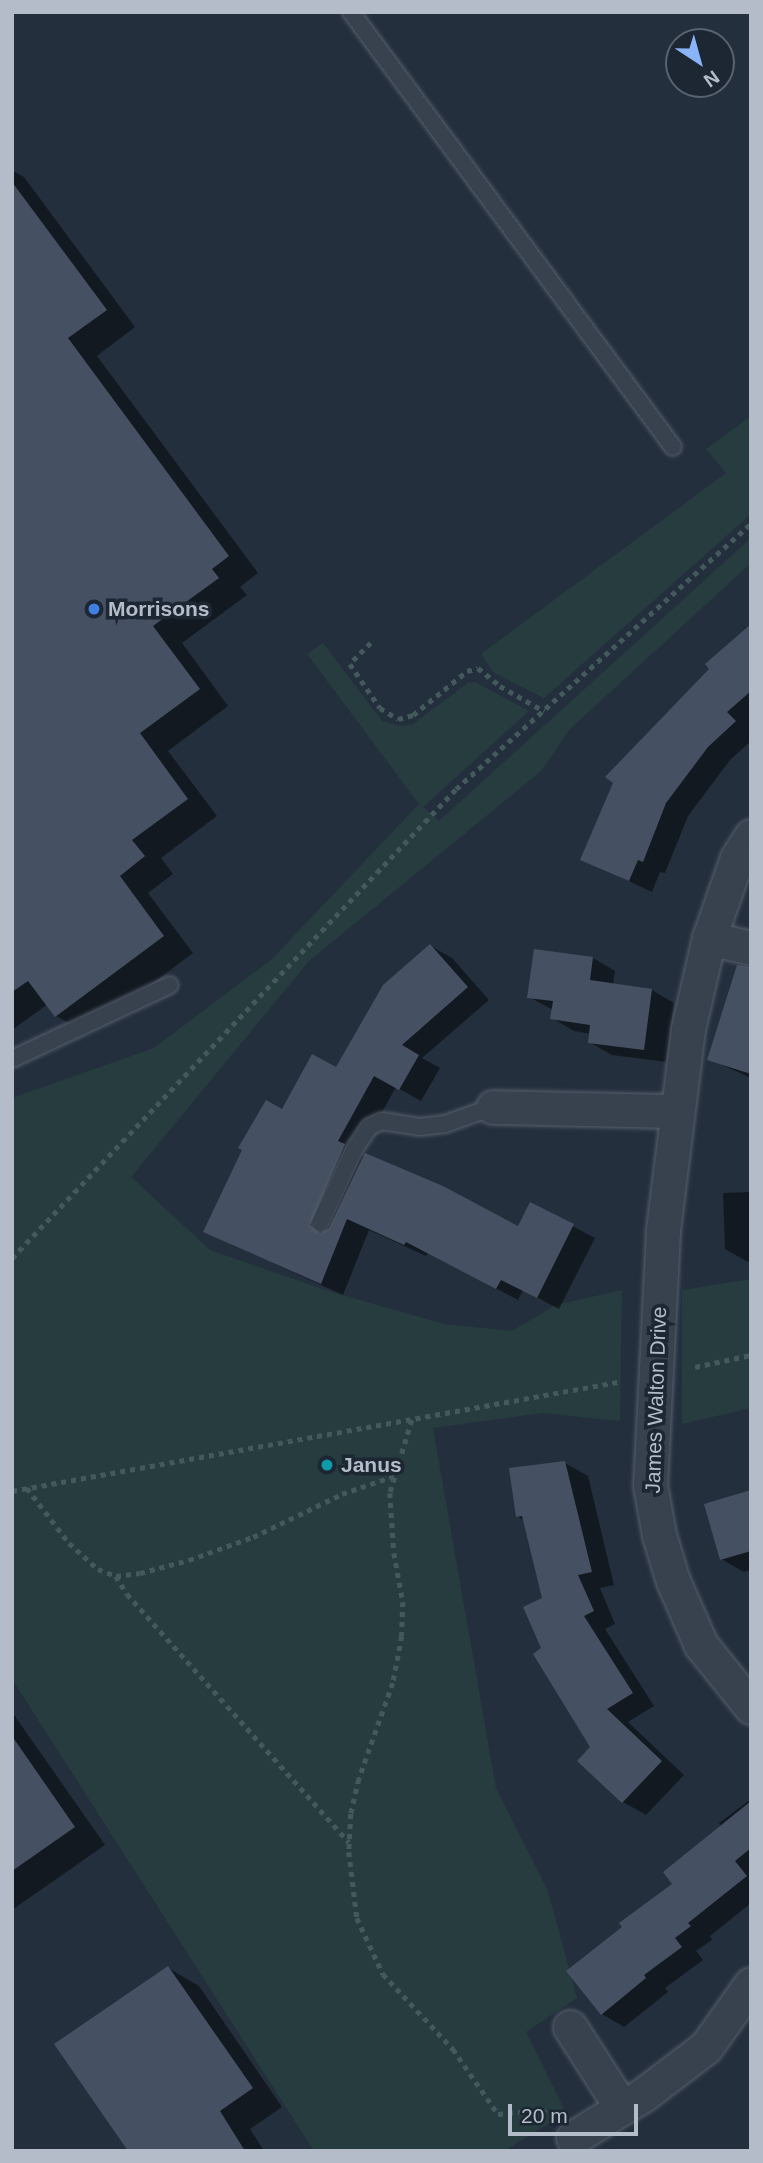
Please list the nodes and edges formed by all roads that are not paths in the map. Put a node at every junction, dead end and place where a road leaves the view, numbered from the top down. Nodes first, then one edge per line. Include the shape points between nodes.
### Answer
1 (351, 12) edge
2 (673, 447) dead end
3 (751, 836) edge
4 (709, 938) junction
5 (751, 948) edge
6 (170, 985) dead end
7 (12, 1059) edge
8 (493, 1107) joint
9 (676, 1111) junction
10 (320, 1223) dead end
11 (746, 1690) edge
12 (751, 1984) edge
13 (570, 2027) dead end
14 (622, 2108) junction
15 (573, 2138) road end

1 - 2 lane
3 - 4 street, James Walton Drive via 737,858
4 - 5 street
4 - 9 street, James Walton Drive via 688,1029
6 - 7 lane
8 - 9 street
8 - 10 lane via 445,1124 420,1127 382,1121 369,1127
9 - 11 street, James Walton Drive via 663,1231 650,1485 673,1581 701,1644
12 - 14 street via 706,2047
13 - 14 street
14 - 15 street

